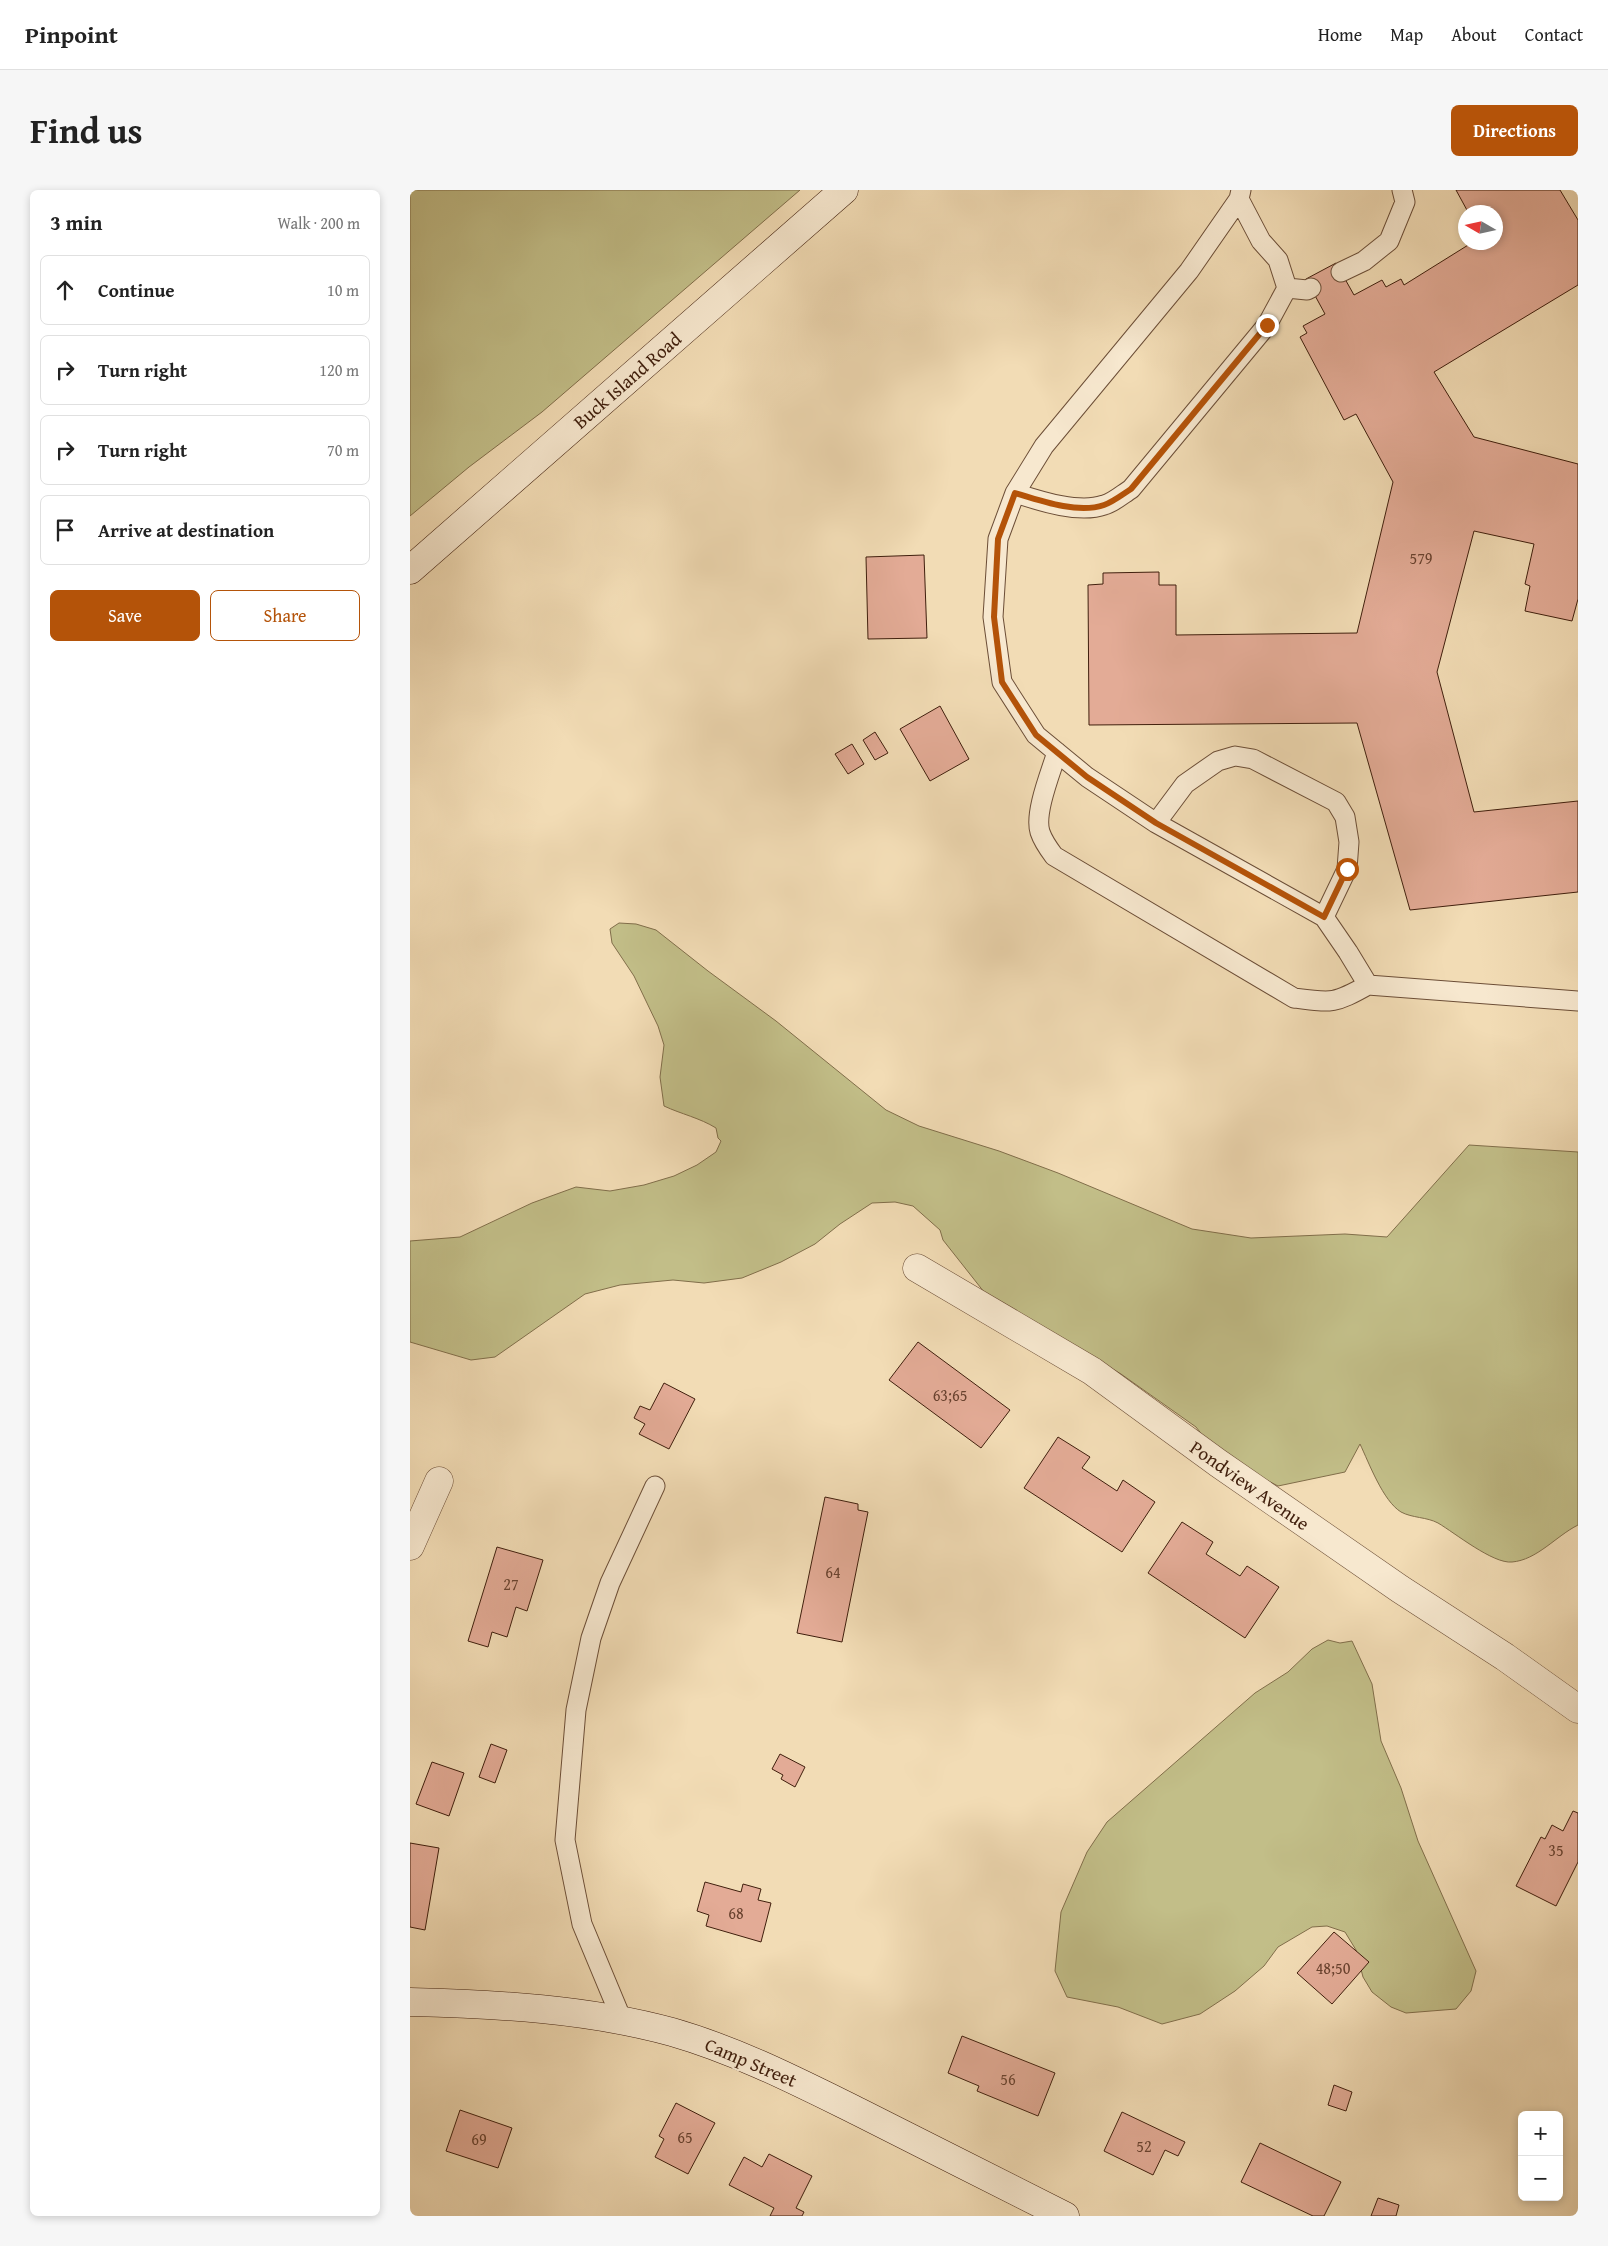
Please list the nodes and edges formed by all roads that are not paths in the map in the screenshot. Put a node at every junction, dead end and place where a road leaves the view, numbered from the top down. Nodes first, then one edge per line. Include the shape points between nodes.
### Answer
1 (844, 190) edge
2 (1402, 190) edge
3 (1240, 194) edge
4 (1341, 272) dead end
5 (1287, 288) junction
6 (1311, 288) dead end
7 (1015, 493) junction
8 (410, 570) edge
9 (1056, 752) junction
10 (1156, 823) junction
11 (1324, 917) junction
12 (1368, 985) junction
13 (1578, 1001) edge
14 (917, 1268) dead end
15 (439, 1481) dead end
16 (655, 1486) dead end
17 (410, 1546) edge
18 (1578, 1710) edge
19 (410, 2002) edge
20 (622, 2020) junction
21 (1065, 2216) edge

1 - 8 main road, Buck Island Road
2 - 4 lane via 1405,202 1389,240 1364,261
3 - 5 lane via 1261,241 1278,260
3 - 7 lane via 1189,271 1044,446
5 - 6 lane
5 - 7 lane via 1267,325 1131,489 1104,505 1083,507 1049,504
7 - 9 lane via 998,539 994,617 1002,682 1036,735
9 - 10 lane
9 - 12 lane via 1039,830 1054,856 1294,998 1342,1000
10 - 11 lane
10 - 11 lane via 1185,784 1218,761 1235,756 1253,759 1336,802 1345,817 1349,842 1347,869
11 - 12 lane
12 - 13 lane
14 - 18 main road, Pondview Avenue via 1092,1372 1218,1463
15 - 17 main road
16 - 20 lane via 610,1583 591,1638 576,1710 565,1840 582,1924
19 - 20 main road, Camp Street via 540,2010
20 - 21 main road, Camp Street via 708,2043 773,2069

